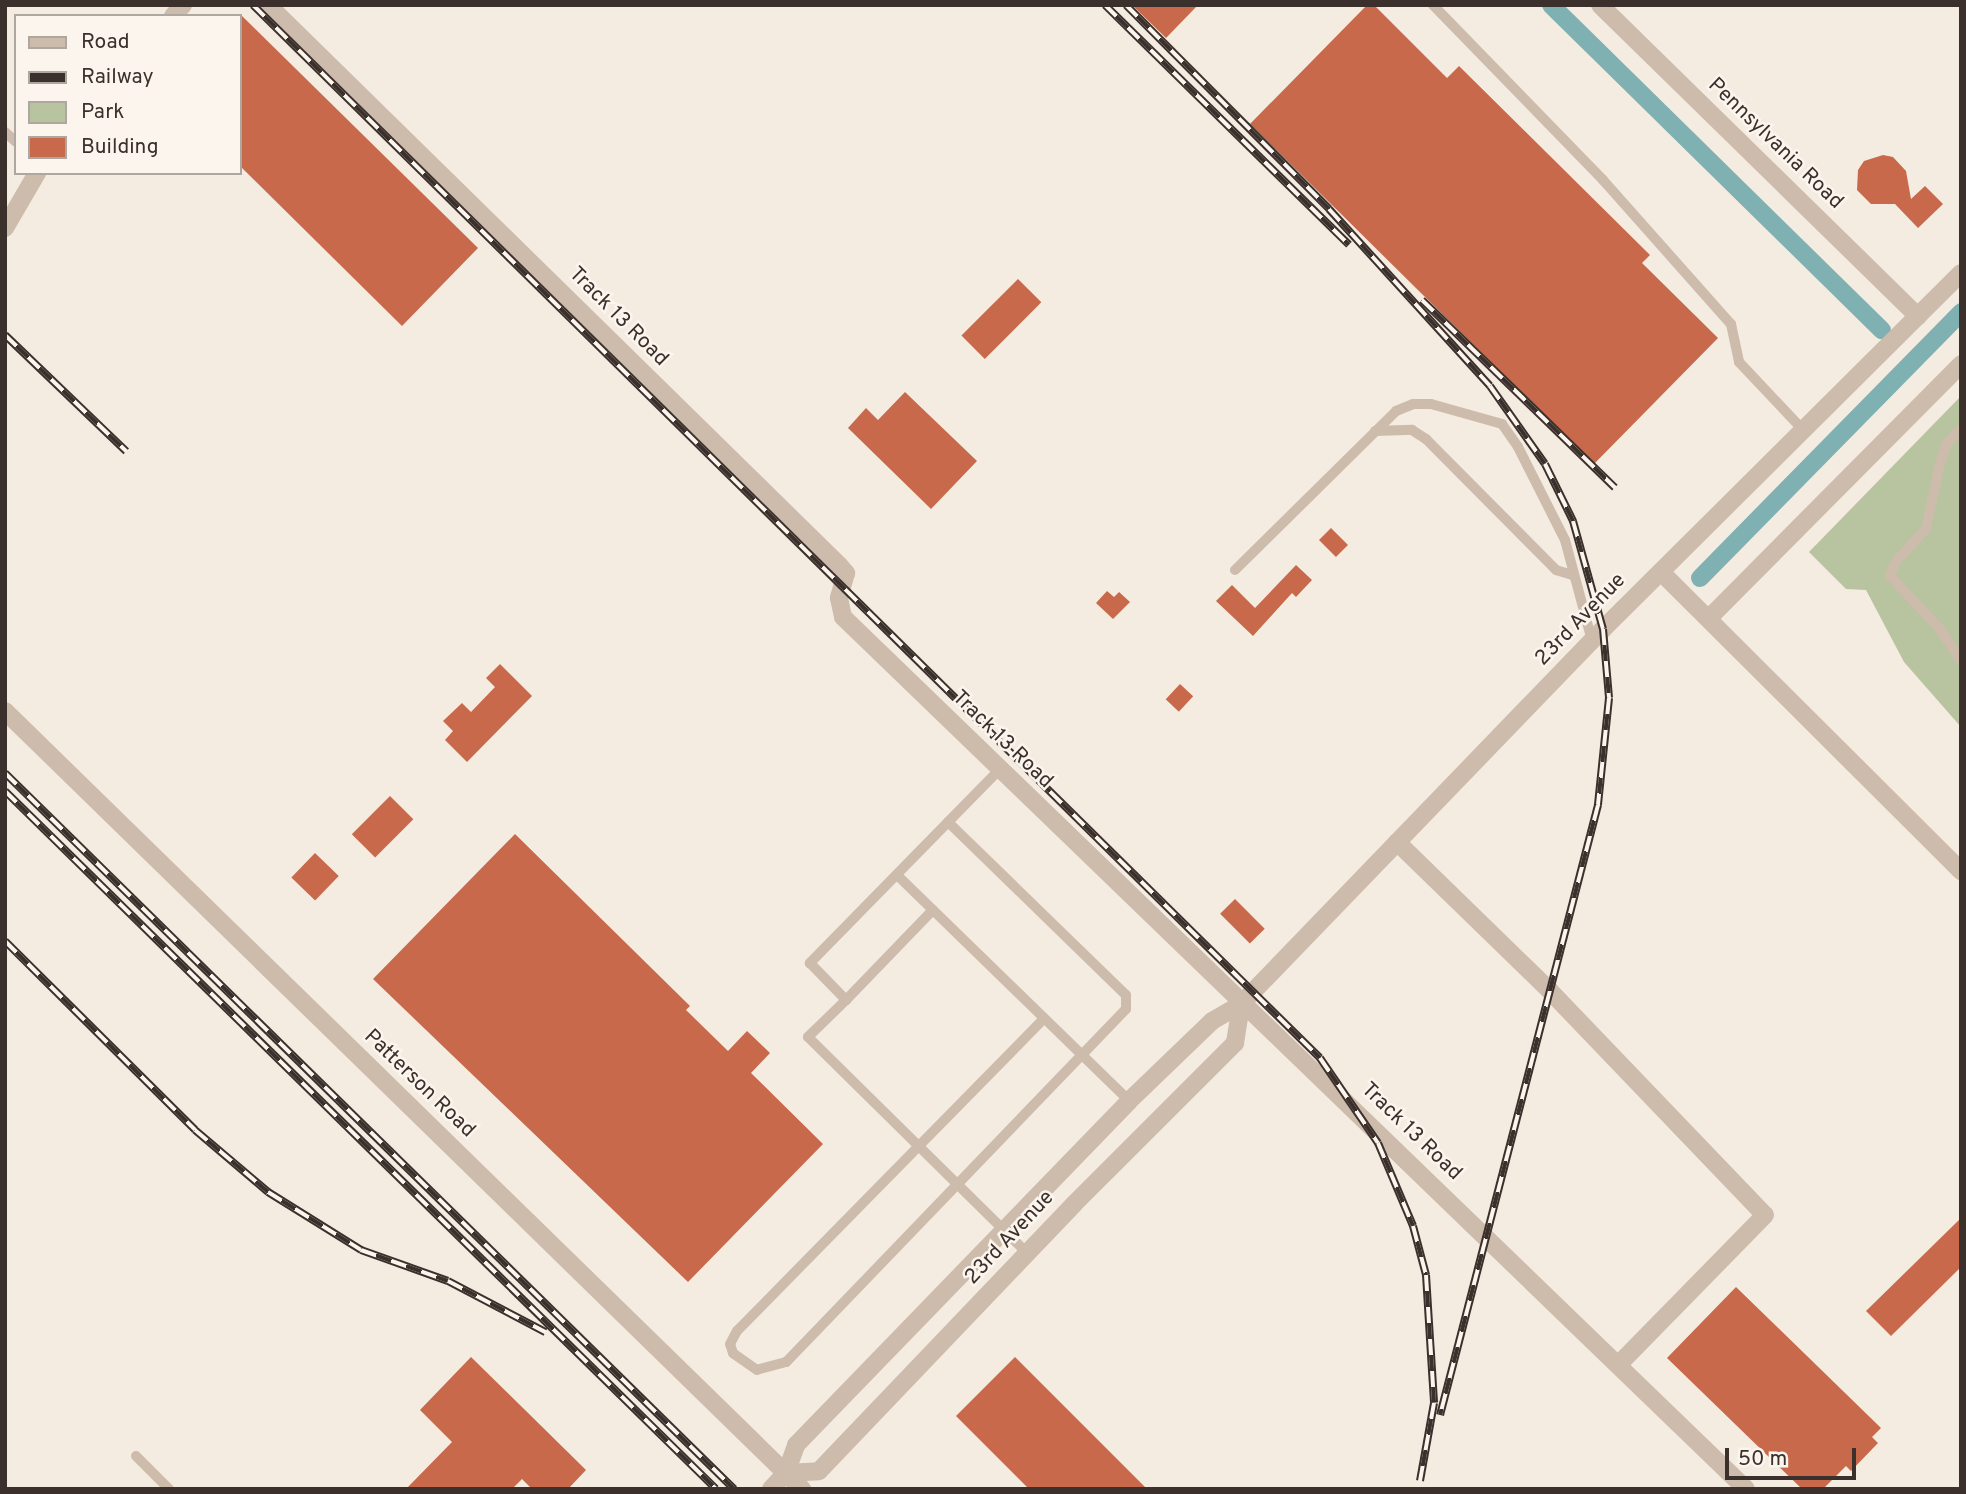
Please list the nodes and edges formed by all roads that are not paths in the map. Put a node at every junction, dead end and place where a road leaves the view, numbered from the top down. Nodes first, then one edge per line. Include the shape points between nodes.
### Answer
1 (268, 5) edge
2 (1433, 5) edge
3 (1600, 5) edge
4 (36, 175) edge
5 (5, 228) edge
6 (1961, 273) edge
7 (1917, 316) junction
8 (1961, 364) edge
9 (1961, 429) edge
10 (1803, 430) junction
11 (1375, 431) junction
12 (1235, 570) dead end
13 (1661, 572) junction
14 (1572, 575) junction
15 (1709, 618) junction
16 (1592, 641) junction
17 (1961, 661) edge
18 (5, 711) edge
19 (1000, 769) junction
20 (948, 822) junction
21 (1397, 842) junction
22 (1961, 871) edge
23 (897, 875) junction
24 (933, 910) junction
25 (846, 1000) junction
26 (1241, 1004) junction
27 (1044, 1019) junction
28 (1083, 1058) junction
29 (1129, 1101) junction
30 (921, 1149) junction
31 (959, 1186) junction
32 (1005, 1231) junction
33 (1027, 1254) junction
34 (1620, 1363) junction
35 (136, 1457) dead end
36 (786, 1473) junction
37 (169, 1489) edge
38 (771, 1489) edge
39 (802, 1489) edge
40 (1746, 1489) edge

1 - 19 street, Track 13 Road via 839,565 846,573 839,598 842,617
2 - 10 lane via 1603,180 1731,324 1739,362
3 - 7 street, Pennsylvania Road
4 - 5 street
6 - 7 street, 23rd Avenue
7 - 10 street, 23rd Avenue
8 - 15 street
9 - 17 lane via 1947,443 1926,529 1896,561 1890,576 1939,628
10 - 13 street, 23rd Avenue
11 - 12 lane
11 - 14 lane via 1412,430 1426,439 1556,570
11 - 14 lane via 1395,411 1413,404 1502,424 1554,513 1572,562
13 - 15 street
13 - 16 street, 23rd Avenue
14 - 16 lane via 1583,594
15 - 22 street
16 - 21 street, 23rd Avenue
18 - 36 street, Patterson Road
19 - 20 lane
19 - 26 street, Track 13 Road
20 - 23 lane
20 - 28 lane via 1126,995 1129,1001 1120,1017
21 - 26 street, 23rd Avenue
21 - 34 street via 1765,1215
23 - 24 lane
23 - 25 lane via 810,963
24 - 25 lane
24 - 27 lane
25 - 30 lane via 807,1037
26 - 29 street, 23rd Avenue via 1212,1021
26 - 33 street, 23rd Avenue via 1234,1043
26 - 34 street, Track 13 Road
27 - 28 lane
27 - 30 lane
28 - 29 lane
28 - 31 lane
29 - 32 street, 23rd Avenue
30 - 31 lane
30 - 31 lane via 737,1331 730,1344 733,1353 757,1370 786,1362
31 - 32 lane
32 - 33 lane
32 - 36 street, 23rd Avenue via 796,1445
33 - 36 street, 23rd Avenue via 819,1471
34 - 40 street, Track 13 Road
35 - 37 lane
36 - 38 street, 23rd Avenue
36 - 39 street, Patterson Road

